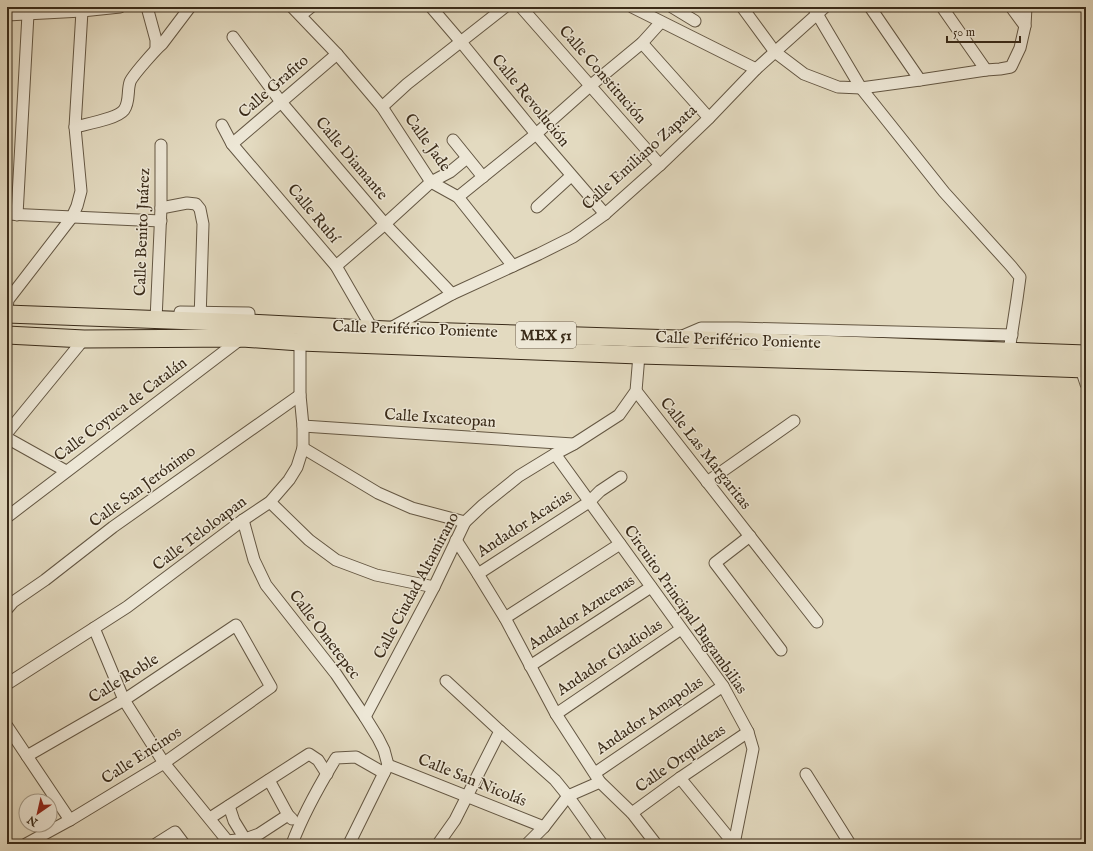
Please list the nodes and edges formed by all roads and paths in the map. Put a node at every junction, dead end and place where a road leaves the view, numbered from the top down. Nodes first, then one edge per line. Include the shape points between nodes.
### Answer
1 (120, 7) edge
2 (147, 7) edge
3 (190, 7) edge
4 (292, 7) edge
5 (311, 7) edge
6 (431, 7) edge
7 (505, 7) edge
8 (521, 7) edge
9 (632, 7) edge
10 (672, 7) edge
11 (742, 7) edge
12 (870, 7) edge
13 (942, 7) edge
14 (1011, 7) edge
15 (1026, 7) edge
16 (819, 9) edge
17 (82, 11) junction
18 (28, 14) junction
19 (7, 15) edge
20 (301, 15) junction
21 (695, 21) dead end
22 (661, 22) junction
23 (1025, 26) junction
24 (232, 37) dead end
25 (461, 42) junction
26 (642, 43) junction
27 (156, 49) junction
28 (775, 52) junction
29 (337, 54) junction
30 (756, 69) junction
31 (986, 70) junction
32 (920, 80) junction
33 (590, 86) junction
34 (861, 88) junction
35 (281, 102) junction
36 (382, 107) junction
37 (709, 118) junction
38 (222, 124) dead end
39 (75, 127) junction
40 (536, 134) junction
41 (453, 140) dead end
42 (232, 144) junction
43 (161, 145) dead end
44 (467, 158) junction
45 (660, 165) junction
46 (571, 176) junction
47 (483, 177) junction
48 (431, 182) junction
49 (458, 197) junction
50 (537, 207) dead end
51 (161, 208) junction
52 (12, 214) edge
53 (605, 214) junction
54 (72, 217) junction
55 (161, 222) junction
56 (385, 224) junction
57 (336, 266) junction
58 (513, 266) junction
59 (452, 294) junction
60 (7, 306) edge
61 (156, 316) junction
62 (200, 317) junction
63 (245, 330) junction
64 (380, 330) junction
65 (7, 336) edge
66 (84, 339) junction
67 (300, 342) junction
68 (1010, 343) junction
69 (639, 355) junction
70 (1085, 369) edge
71 (636, 392) junction
72 (300, 395) junction
73 (794, 421) dead end
74 (303, 426) junction
75 (7, 433) edge
76 (7, 438) edge
77 (574, 444) junction
78 (303, 448) junction
79 (555, 454) junction
80 (66, 471) junction
81 (621, 477) dead end
82 (707, 482) junction
83 (270, 502) junction
84 (589, 502) junction
85 (7, 517) edge
86 (243, 520) junction
87 (465, 522) junction
88 (750, 536) junction
89 (456, 540) junction
90 (620, 544) junction
91 (478, 574) junction
92 (434, 587) junction
93 (651, 587) junction
94 (7, 609) edge
95 (505, 618) junction
96 (817, 622) dead end
97 (94, 628) junction
98 (681, 629) junction
99 (780, 650) dead end
100 (530, 666) junction
101 (446, 681) dead end
102 (7, 684) edge
103 (722, 686) junction
104 (271, 687) joint
105 (124, 700) junction
106 (556, 714) junction
107 (365, 717) junction
108 (7, 726) edge
109 (500, 731) junction
110 (748, 732) junction
111 (27, 756) junction
112 (164, 763) junction
113 (386, 769) junction
114 (327, 774) junction
115 (806, 774) dead end
116 (598, 777) junction
117 (680, 778) junction
118 (269, 780) junction
119 (467, 796) junction
120 (568, 796) junction
121 (229, 806) junction
122 (632, 813) junction
123 (288, 814) junction
124 (210, 818) junction
125 (70, 820) junction
126 (298, 827) junction
127 (544, 827) junction
128 (229, 842) edge
129 (246, 842) edge
130 (26, 844) edge
131 (156, 844) edge
132 (184, 844) edge
133 (292, 844) edge
134 (349, 844) edge
135 (438, 844) edge
136 (527, 844) edge
137 (602, 844) edge
138 (656, 844) edge
139 (734, 844) edge
140 (850, 844) edge

1 - 17 street
2 - 27 street
3 - 27 street
4 - 20 street, Calle Jade
5 - 20 street
6 - 25 street, Calle Revolución
7 - 25 street
8 - 33 street, Calle Constitución
9 - 22 street
10 - 21 street
11 - 28 street
12 - 32 street
13 - 31 street
14 - 23 street
15 - 23 street
16 - 28 street, Calle Emiliano Zapata
16 - 34 street
17 - 18 street
17 - 39 street
18 - 19 street
18 - 52 street
20 - 29 street, Calle Jade
22 - 26 street
22 - 30 street
23 - 31 street via 1012,67
24 - 35 street, Calle Diamante
25 - 36 street
25 - 40 street, Calle Revolución
26 - 33 street
26 - 37 street
27 - 39 street via 130,81 124,110 115,117
28 - 30 street, Calle Emiliano Zapata
28 - 34 street via 804,74 838,87
29 - 35 street, Calle Grafito
29 - 36 street, Calle Jade
30 - 37 street, Calle Emiliano Zapata
31 - 32 street
32 - 34 street
33 - 40 street
33 - 45 street, Calle Constitución
34 - 68 street via 944,192 1020,277
35 - 42 street, Calle Grafito
35 - 56 street, Calle Diamante
36 - 48 street, Calle Jade
37 - 45 street, Calle Emiliano Zapata
38 - 42 street, Calle Rubí
39 - 54 street via 81,191
40 - 46 street, Calle Revolución
40 - 47 street
41 - 44 street
42 - 57 street, Calle Rubí
43 - 51 street, Calle Benito Juárez
44 - 47 street
44 - 48 street via 450,172
45 - 53 street, Calle Emiliano Zapata
46 - 50 street
46 - 53 street, Calle Revolución
47 - 49 street
48 - 49 street, Calle Jade
48 - 56 street
49 - 58 street, Calle Jade
51 - 55 street, Calle Benito Juárez
51 - 62 street via 187,203 196,204 200,209 203,224
52 - 54 street
53 - 58 street, Calle Emiliano Zapata via 573,237
54 - 55 street
54 - 60 street
55 - 61 street, Calle Benito Juárez
56 - 57 street
56 - 59 street, Calle Diamante
57 - 64 street, Calle Rubí
58 - 59 street, Calle Emiliano Zapata
59 - 64 street, Calle Emiliano Zapata
60 - 61 main road, Calle Periférico Poniente / MEX 51
61 - 62 main road, Calle Periférico Poniente / MEX 51
62 - 63 main road, Calle Periférico Poniente / MEX 51
63 - 64 main road, Calle Periférico Poniente / MEX 51
63 - 66 main road, Calle Periférico Poniente / MEX 51
63 - 67 main road, Calle Periférico Poniente / MEX 51
63 - 80 street, Calle Coyuca de Catalán
64 - 68 main road, Calle Periférico Poniente / MEX 51 via 677,339
65 - 66 main road, Calle Periférico Poniente / MEX 51
66 - 75 street
67 - 69 main road, Calle Periférico Poniente / MEX 51
67 - 72 street, Calle Teloloapan
68 - 70 main road, Calle Periférico Poniente / MEX 51
69 - 70 main road, Calle Periférico Poniente / MEX 51
69 - 71 street
71 - 77 street, Calle Ciudad Altamirano via 619,415
71 - 82 street, Calle Las Margaritas
72 - 74 street, Calle Teloloapan
72 - 94 street, Calle San Jerónimo via 114,527
73 - 82 street
74 - 77 street, Calle Ixcateopan
74 - 78 street, Calle Teloloapan
76 - 80 street
77 - 79 street, Calle Ciudad Altamirano
78 - 83 street, Calle Teloloapan via 289,480
78 - 87 street via 378,493 412,508
79 - 84 street, Circuito Principal Bugambilias
79 - 87 street, Calle Ciudad Altamirano via 519,476
80 - 85 street, Calle Coyuca de Catalán
81 - 84 street, Andador Acacias
82 - 88 street, Calle Las Margaritas
83 - 86 street, Calle Teloloapan
83 - 92 street via 309,540 336,560 376,575
84 - 90 street, Circuito Principal Bugambilias
84 - 91 street, Andador Acacias
86 - 97 street, Calle Teloloapan via 127,607
86 - 107 street, Calle Ometepec via 254,560 266,585 336,674
87 - 89 street, Calle Ciudad Altamirano
88 - 96 street, Calle Las Margaritas
88 - 99 street via 715,563
89 - 91 street
89 - 92 street, Calle Ciudad Altamirano
90 - 93 street, Circuito Principal Bugambilias
90 - 95 street
91 - 95 street
92 - 107 street, Calle Ciudad Altamirano
93 - 98 street, Circuito Principal Bugambilias
93 - 100 street, Andador Azucenas
95 - 100 street
97 - 102 street, Calle Teloloapan
97 - 105 street
98 - 103 street, Circuito Principal Bugambilias
98 - 106 street, Andador Gladiolas
100 - 106 street
101 - 109 street
103 - 110 street, Circuito Principal Bugambilias
103 - 116 street, Andador Amapolas
104 - 105 street, Calle Roble via 236,625
104 - 112 street, Calle Encinos
105 - 111 street, Calle Roble
105 - 112 street
106 - 116 street
107 - 113 street, Calle Ometepec via 384,750
108 - 111 street
109 - 119 street
109 - 120 street via 555,780
110 - 117 street, Calle Orquídeas
110 - 139 street, Circuito Principal Bugambilias via 754,749
111 - 125 street
112 - 124 street
112 - 125 street, Calle Encinos
113 - 114 street, Calle San Nicolás via 356,757 336,758
113 - 119 street, Calle San Nicolás
113 - 134 street
114 - 118 street via 318,760 309,754
114 - 126 street
115 - 140 street
116 - 120 street, Andador Amapolas
116 - 122 street
117 - 122 street, Calle Orquídeas
117 - 139 street
118 - 121 street
118 - 123 street
119 - 127 street, Calle San Nicolás
119 - 135 street via 455,820
120 - 127 street
120 - 137 street
121 - 124 street
121 - 129 street
122 - 138 street
123 - 126 street
123 - 129 street
124 - 128 street
125 - 130 street, Calle Encinos
126 - 133 street
127 - 136 street
128 - 129 street
131 - 132 street via 175,832

